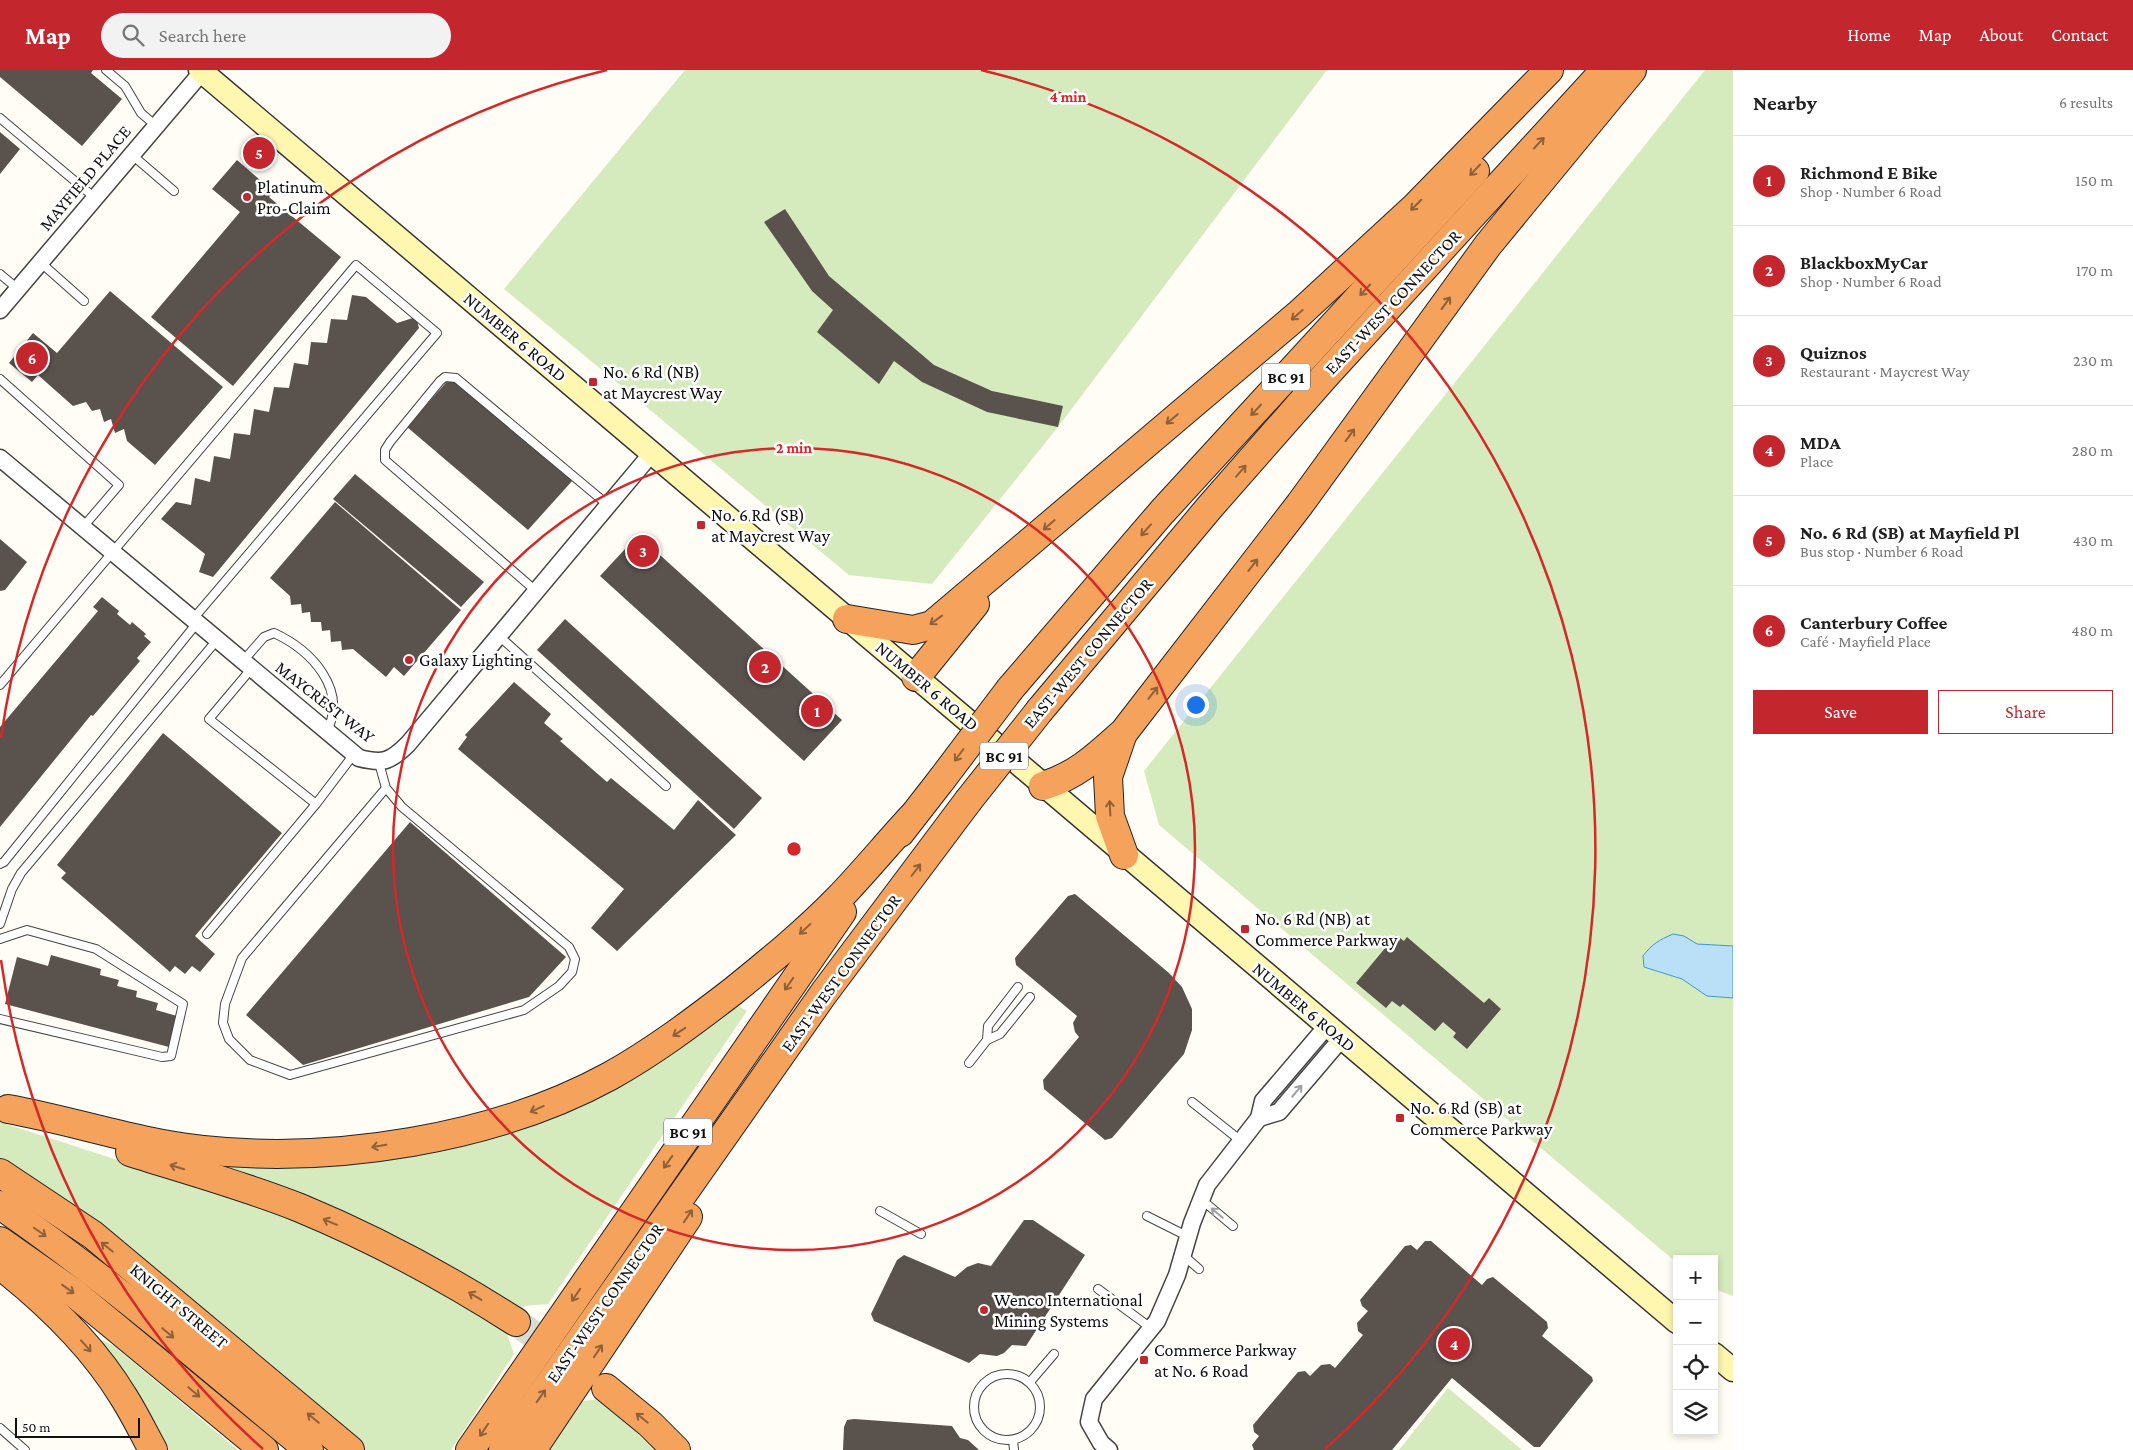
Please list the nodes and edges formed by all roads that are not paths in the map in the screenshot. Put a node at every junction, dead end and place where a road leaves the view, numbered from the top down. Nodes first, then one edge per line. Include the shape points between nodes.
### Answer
1 (106, 70) edge
2 (1548, 70) edge
3 (1568, 70) edge
4 (1606, 70) edge
5 (1632, 70) edge
6 (201, 71) edge
7 (0, 118) edge
8 (155, 126) junction
9 (132, 154) junction
10 (174, 191) dead end
11 (95, 198) junction
12 (40, 262) junction
13 (0, 274) edge
14 (18, 289) junction
15 (84, 301) dead end
16 (0, 310) edge
17 (0, 379) edge
18 (652, 453) junction
19 (0, 458) edge
20 (608, 505) junction
21 (83, 527) junction
22 (112, 552) junction
23 (1014, 556) junction
24 (536, 591) junction
25 (847, 618) junction
26 (195, 621) junction
27 (499, 636) junction
28 (217, 640) junction
29 (247, 665) junction
30 (916, 677) junction
31 (0, 685) edge
32 (327, 731) junction
33 (1124, 732) junction
34 (354, 754) junction
35 (379, 763) junction
36 (666, 786) dead end
37 (1043, 786) junction
38 (386, 788) junction
39 (316, 804) junction
40 (911, 818) junction
41 (1124, 854) junction
42 (0, 864) edge
43 (0, 924) edge
44 (207, 934) dead end
45 (0, 939) edge
46 (1018, 987) dead end
47 (824, 993) junction
48 (1030, 997) dead end
49 (0, 1020) edge
50 (1334, 1032) junction
51 (987, 1040) junction
52 (969, 1063) dead end
53 (1192, 1102) dead end
54 (4, 1108) edge
55 (1241, 1141) junction
56 (0, 1173) edge
57 (1202, 1200) junction
58 (0, 1205) edge
59 (880, 1211) dead end
60 (1147, 1216) dead end
61 (1232, 1226) dead end
62 (921, 1234) dead end
63 (1188, 1237) junction
64 (0, 1240) edge
65 (1183, 1255) junction
66 (0, 1265) edge
67 (1199, 1269) dead end
68 (1098, 1289) dead end
69 (1673, 1319) edge
70 (516, 1322) tunnel mouth
71 (1151, 1328) junction
72 (1054, 1354) dead end
73 (1718, 1357) edge
74 (1733, 1370) edge
75 (1030, 1382) junction
76 (606, 1388) tunnel mouth
77 (0, 1428) edge
78 (1013, 1440) junction
79 (25, 1450) edge
80 (153, 1450) edge
81 (264, 1450) edge
82 (308, 1450) edge
83 (350, 1450) edge
84 (470, 1450) edge
85 (503, 1450) edge
86 (532, 1450) edge
87 (676, 1450) edge
88 (1014, 1450) edge
89 (1109, 1450) edge

1 - 8 lane via 124,86 141,113
2 -> 23 highway via 1415,206 1299,314
3 -> 40 highway, EAST-WEST CONNECTOR / BC 91, bridge via 1162,512 1010,689
47 -> 4 highway, EAST-WEST CONNECTOR / BC 91, bridge via 1040,710 1209,508 1325,376
33 -> 5 highway via 1300,504 1488,245
6 - 8 street, MAYFIELD PLACE
6 - 18 main road, NUMBER 6 ROAD
7 - 11 lane
8 - 9 street, MAYFIELD PLACE
9 - 10 lane
9 - 11 street, MAYFIELD PLACE
11 - 12 street, MAYFIELD PLACE
12 - 14 street, MAYFIELD PLACE
12 - 15 lane
13 - 14 lane
14 - 16 street, MAYFIELD PLACE
17 - 21 lane via 118,485
18 - 20 street, MAYCREST WAY
18 - 25 main road, NUMBER 6 ROAD
19 - 21 street, MAYCREST WAY
20 - 24 street, MAYCREST WAY
20 - 24 lane via 456,378 445,377 434,389 384,450 385,460
21 - 22 street, MAYCREST WAY
22 - 26 street, MAYCREST WAY
22 - 26 lane via 356,265 437,334
22 - 31 lane
23 -> 25 highway via 932,625 912,630
23 - 30 highway
24 - 27 street, MAYCREST WAY
25 - 30 main road, NUMBER 6 ROAD
26 - 28 street, MAYCREST WAY
26 - 42 lane
27 - 35 street, MAYCREST WAY via 408,744 398,754
27 - 36 lane
28 - 29 street, MAYCREST WAY
28 - 43 lane via 21,873
29 - 32 street, MAYCREST WAY
29 - 32 lane via 264,636 274,633 287,639 320,668 329,682 334,704
29 - 39 lane via 209,719
30 - 37 main road, NUMBER 6 ROAD
32 - 34 street, MAYCREST WAY
33 - 37 highway via 1091,762 1065,779
41 -> 33 highway via 1110,816 1108,777
34 - 35 street, MAYCREST WAY
34 - 39 lane
35 - 38 lane
37 - 41 main road, NUMBER 6 ROAD
38 - 38 lane via 402,807 569,947 575,959 572,972 559,986 524,1010 290,1074 250,1060 229,1039 223,1022 225,1004 242,958
39 - 44 lane
40 -> 54 highway via 838,898 771,961 686,1028 610,1076 528,1113 445,1135 352,1151 270,1154 203,1150
40 -> 84 highway, EAST-WEST CONNECTOR / BC 91 via 804,963
41 - 50 main road, NUMBER 6 ROAD
45 - 49 lane via 27,930 96,949 183,1004 171,1056 162,1058
46 - 51 lane via 988,1026
85 -> 47 highway, EAST-WEST CONNECTOR / BC 91
86 -> 47 highway via 747,1128
48 - 51 lane via 1000,1034
50 - 55 street via 1279,1112 1258,1118
50 - 69 main road, NUMBER 6 ROAD
51 - 52 lane
53 - 55 lane
70 -> 54 highway via 384,1246 298,1208 49,1126
55 - 57 street via 1207,1185
83 -> 56 highway, KNIGHT STREET via 93,1235
61 -> 57 lane
57 - 63 street
58 -> 82 highway, KNIGHT STREET via 43,1234 158,1324
59 - 62 lane
60 - 63 lane
63 - 65 street
64 -> 81 highway via 74,1293
65 - 67 lane
65 - 71 street
66 -> 80 highway via 64,1321 91,1351 123,1395
68 - 71 lane
71 - 89 street via 1094,1399 1090,1422 1101,1443
72 - 75 lane
73 - 74 main road
75 - 78 lane via 1040,1400 1040,1411 1031,1430
75 - 78 lane via 1009,1373 998,1374 984,1383 974,1398 973,1409 982,1430 991,1437
87 -> 76 highway
77 - 79 lane
78 - 88 lane

